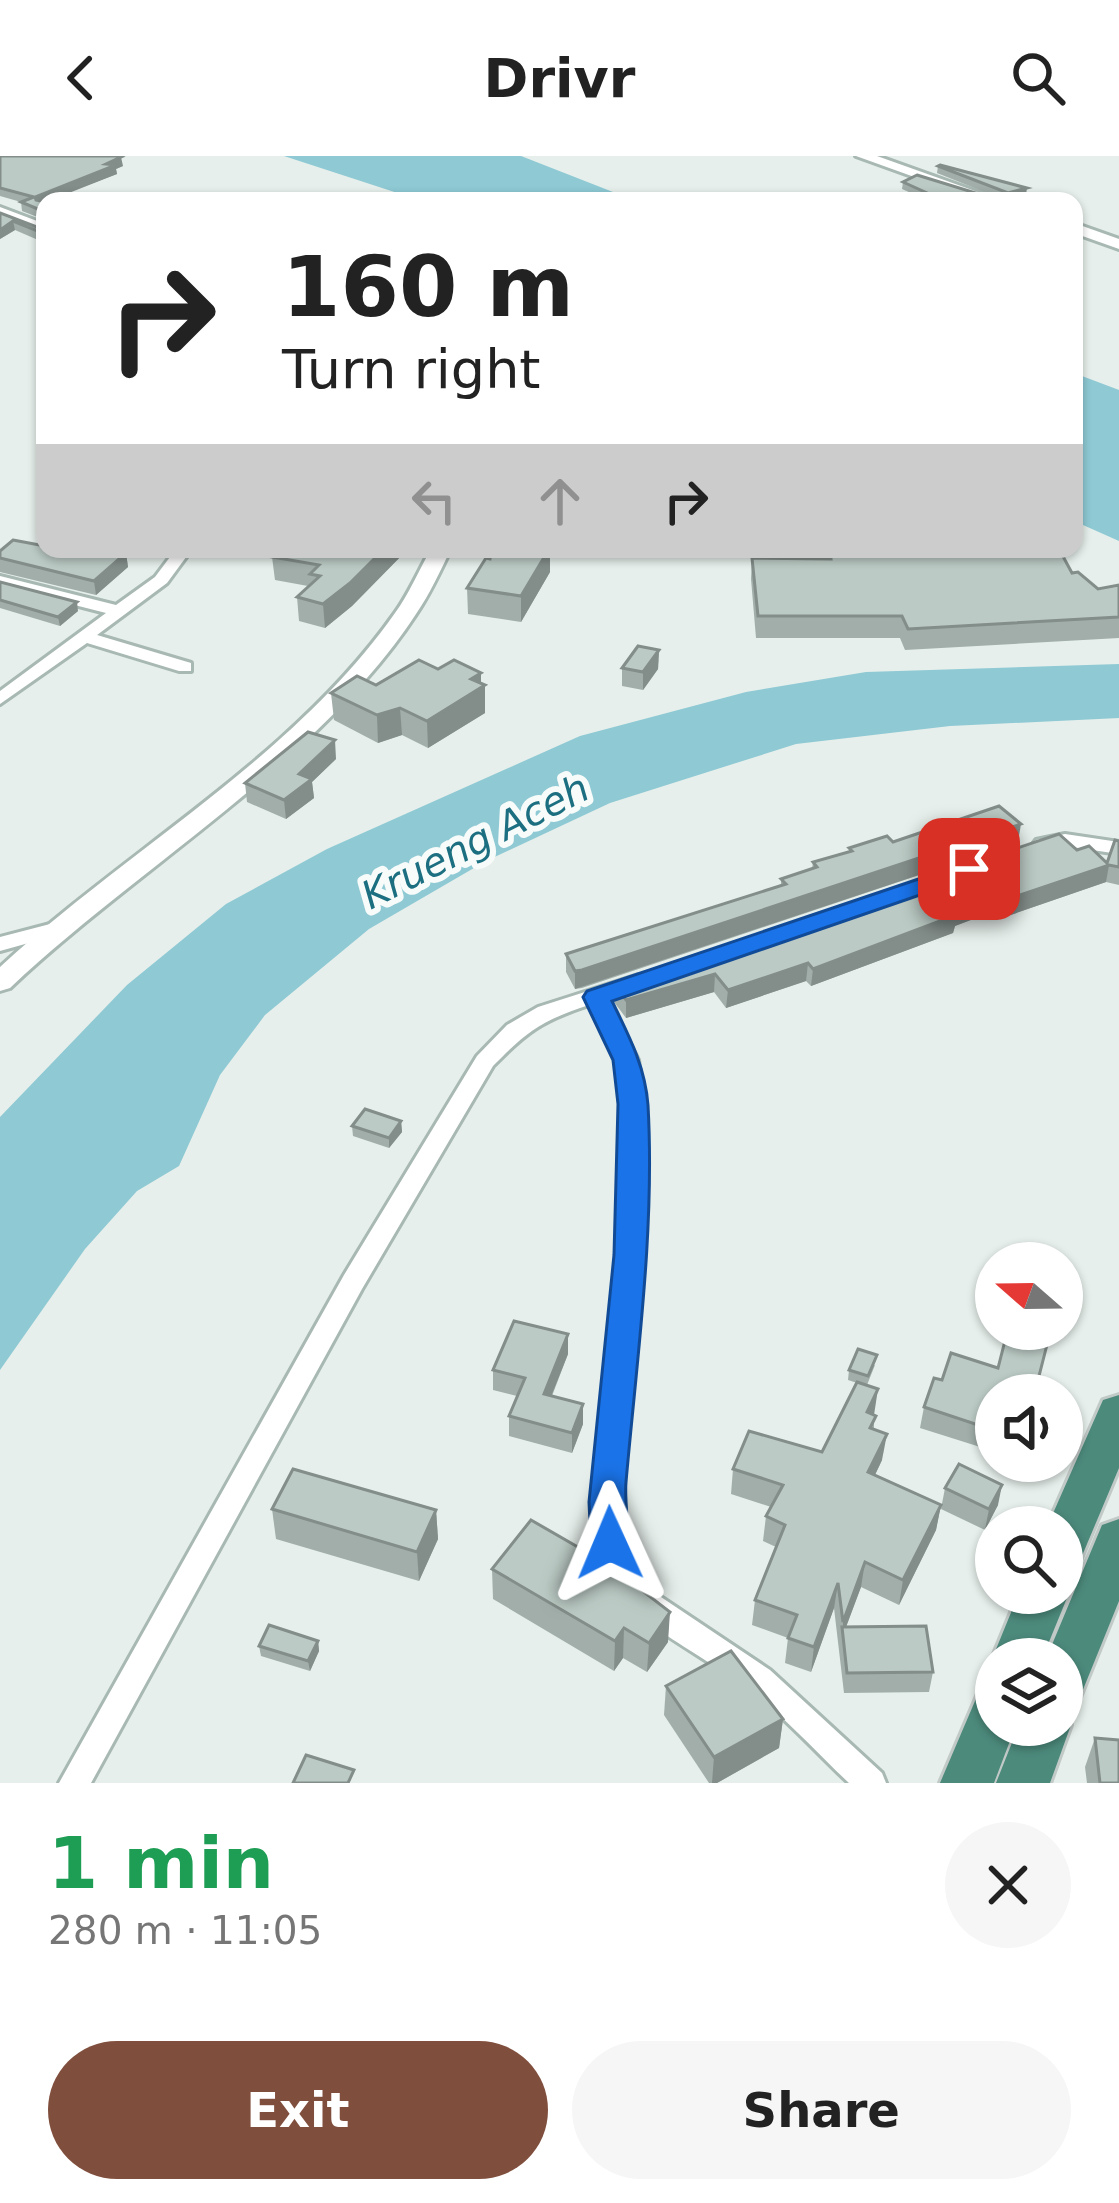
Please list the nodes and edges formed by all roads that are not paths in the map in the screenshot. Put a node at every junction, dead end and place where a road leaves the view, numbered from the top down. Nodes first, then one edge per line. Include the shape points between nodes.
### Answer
1 (863, 156) edge
2 (969, 192) edge
3 (0, 212) edge
4 (36, 226) edge
5 (1083, 231) edge
6 (1119, 244) edge
7 (177, 558) edge
8 (436, 558) edge
9 (0, 581) edge
10 (118, 611) junction
11 (82, 636) junction
12 (185, 667) dead end
13 (0, 699) edge
14 (1119, 848) edge
15 (1012, 855) edge
16 (54, 929) junction
17 (0, 944) edge
18 (668, 971) edge
19 (0, 982) edge
20 (596, 997) junction
21 (1119, 1413) edge
22 (1080, 1506) edge
23 (1119, 1540) edge
24 (1080, 1638) edge
25 (982, 1746) edge
26 (1038, 1746) edge
27 (74, 1783) edge
28 (871, 1783) edge
29 (967, 1783) edge
30 (1023, 1783) edge

1 - 2 street
3 - 4 street
5 - 6 street
7 - 10 street
8 - 16 street via 405,614 337,696
9 - 10 street
10 - 11 street
11 - 12 street
11 - 13 street
14 - 15 street via 1055,840
16 - 17 street
16 - 19 street
18 - 20 street
20 - 27 street via 546,1012 485,1061
20 - 28 street via 627,1060 633,1104 630,1255 607,1502 616,1576 760,1680
21 - 22 highway
23 - 24 highway
25 - 29 highway
26 - 30 highway

